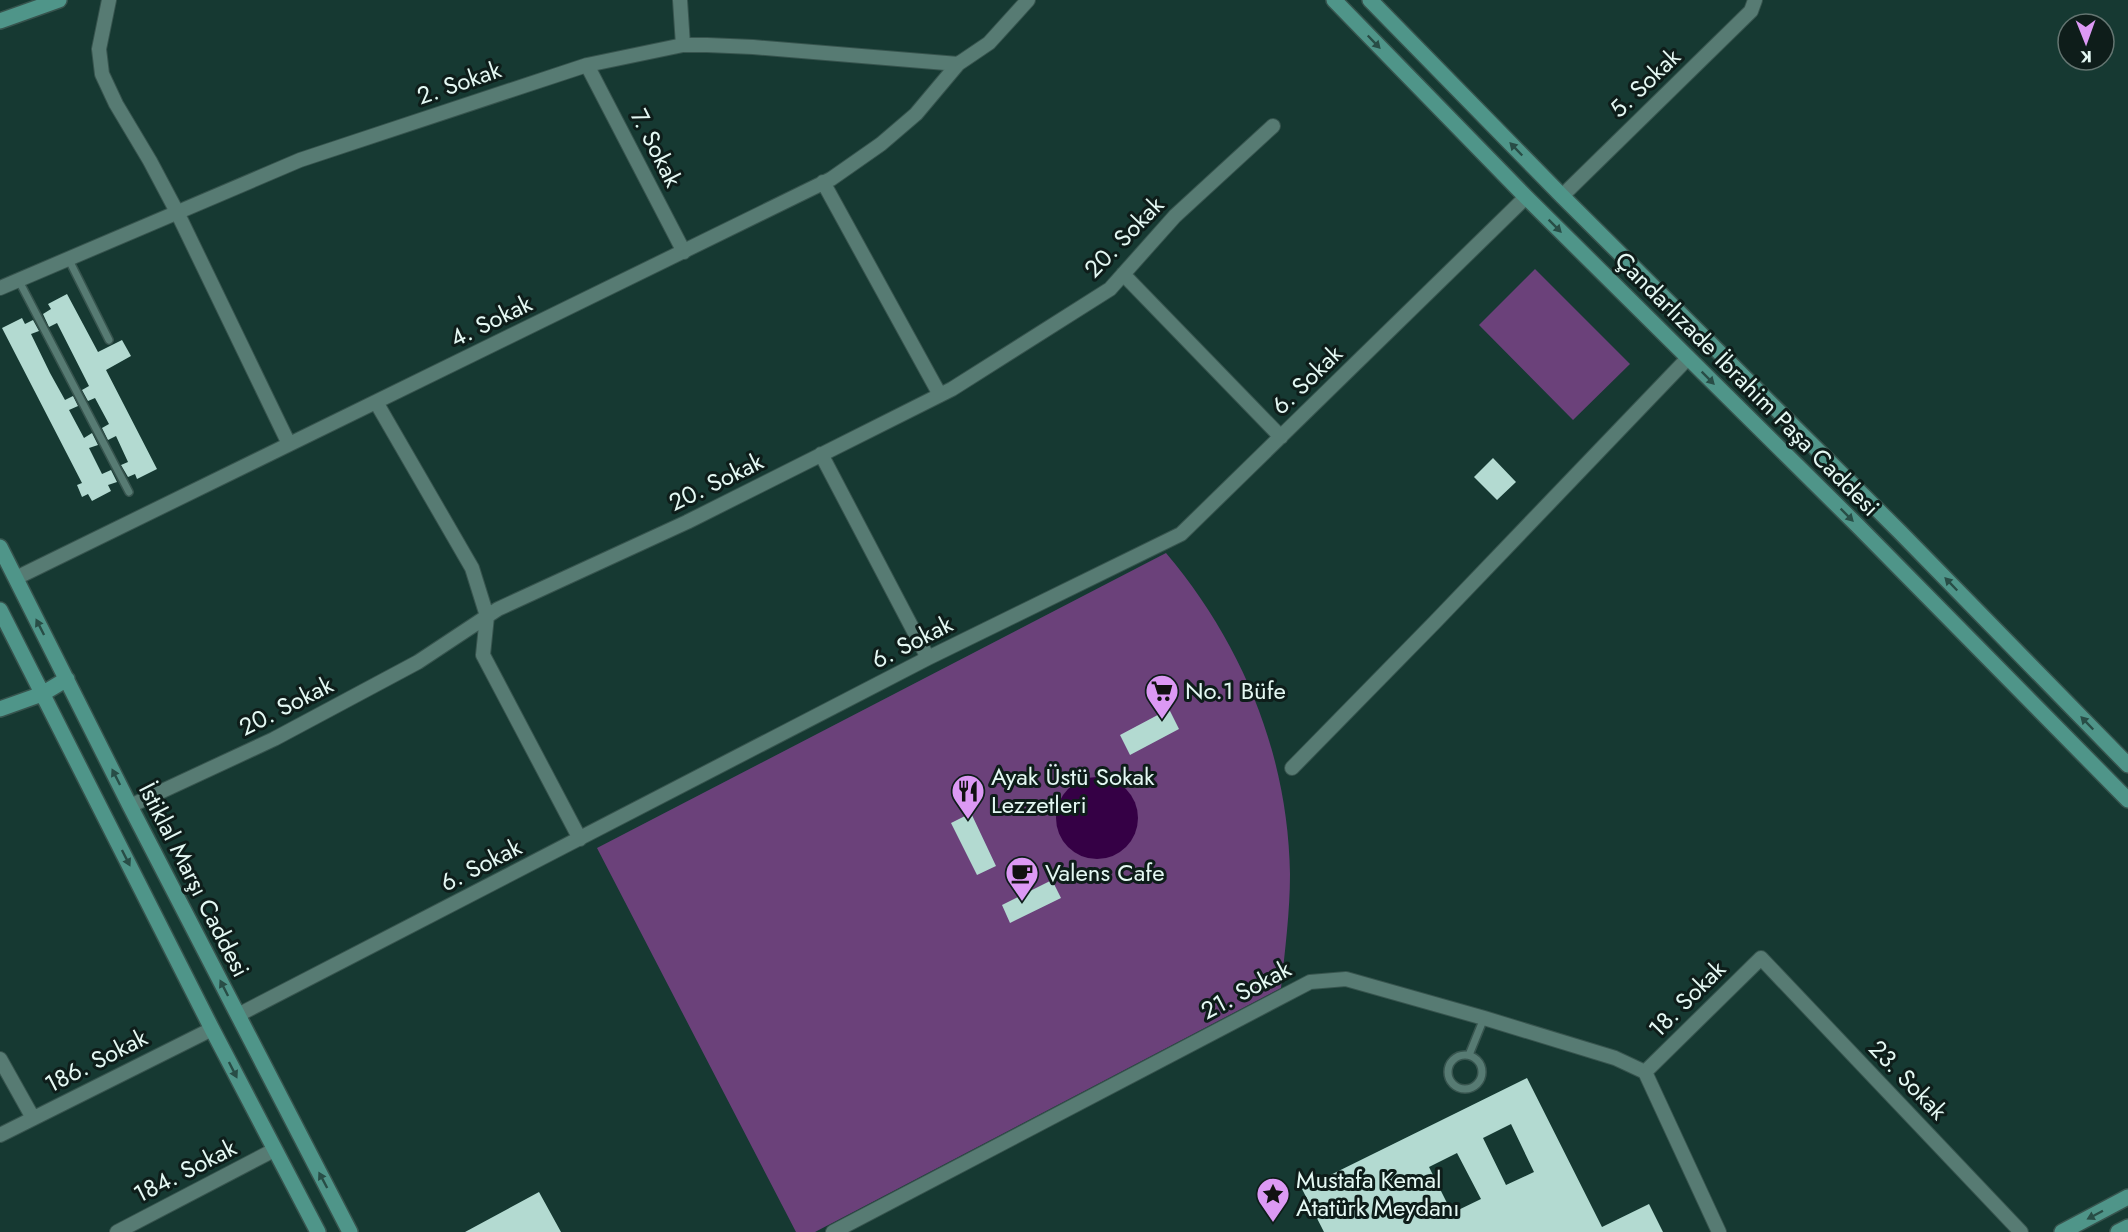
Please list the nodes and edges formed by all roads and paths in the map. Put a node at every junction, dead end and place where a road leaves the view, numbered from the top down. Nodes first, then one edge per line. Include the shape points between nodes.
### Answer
1 (59, 0) edge
2 (109, 0) edge
3 (680, 0) edge
4 (1028, 0) edge
5 (1334, 0) edge
6 (1370, 0) edge
7 (1755, 0) edge
8 (0, 21) edge
9 (683, 45) junction
10 (958, 64) junction
11 (587, 65) junction
12 (1273, 126) dead end
13 (823, 182) junction
14 (1562, 196) junction
15 (1526, 197) junction
16 (177, 212) junction
17 (684, 252) junction
18 (68, 258) junction
19 (1123, 274) junction
20 (18, 279) junction
21 (0, 288) edge
22 (109, 340) dead end
23 (1688, 358) junction
24 (940, 395) junction
25 (376, 402) junction
26 (1281, 436) junction
27 (289, 444) junction
28 (821, 454) junction
29 (129, 492) dead end
30 (0, 547) edge
31 (16, 578) junction
32 (0, 610) edge
33 (487, 616) junction
34 (928, 658) junction
35 (67, 679) junction
36 (42, 694) junction
37 (0, 710) edge
38 (2127, 761) edge
39 (1292, 768) dead end
40 (2128, 800) edge
41 (130, 806) junction
42 (580, 839) junction
43 (1761, 958) joint
44 (238, 1015) junction
45 (1484, 1018) junction
46 (212, 1029) junction
47 (1469, 1054) junction
48 (0, 1059) edge
49 (1645, 1072) junction
50 (33, 1118) junction
51 (0, 1135) edge
52 (274, 1150) junction
53 (2128, 1197) edge
54 (2128, 1227) edge
55 (117, 1232) edge
56 (318, 1232) edge
57 (350, 1232) edge
58 (833, 1232) edge
59 (1719, 1232) edge
60 (2022, 1232) edge
61 (2062, 1232) edge
62 (2118, 1232) edge

1 - 8 main road
2 - 16 street via 99,49 102,75
3 - 9 street
4 - 10 street, 4. Sokak via 989,42
5 -> 15 main road, Çandarlızade İbrahim Paşa Caddesi
14 -> 6 main road, Çandarlızade İbrahim Paşa Caddesi
7 - 14 street, 5. Sokak via 1751,11
9 - 10 street, 2. Sokak
9 - 11 street, 2. Sokak
10 - 13 street, 4. Sokak via 916,114 881,144
11 - 16 street, 2. Sokak via 300,160
11 - 17 street, 7. Sokak
12 - 19 street, 20. Sokak via 1175,216
13 - 17 street, 4. Sokak
13 - 24 street
38 -> 14 main road, Çandarlızade İbrahim Paşa Caddesi
15 -> 23 main road, Çandarlızade İbrahim Paşa Caddesi
15 - 26 street, 6. Sokak
16 - 18 street, 2. Sokak
16 - 27 street
17 - 25 street, 4. Sokak
18 - 20 street, 2. Sokak
18 - 22 lane
19 - 24 street, 20. Sokak via 1110,289
19 - 26 street
20 - 21 street, 2. Sokak
20 - 29 lane
23 - 39 street
23 -> 40 main road, Çandarlızade İbrahim Paşa Caddesi
24 - 28 street, 20. Sokak
25 - 27 street, 4. Sokak
25 - 33 street via 472,568
26 - 34 street, 6. Sokak via 1181,534
27 - 31 street, 4. Sokak
28 - 33 street, 20. Sokak
28 - 34 street
30 - 31 main road, İstiklal Marşı Caddesi
35 -> 31 main road, İstiklal Marşı Caddesi
32 - 36 main road
33 - 41 street, 20. Sokak via 418,662 274,739
33 - 42 street via 483,655
34 - 42 street, 6. Sokak
35 - 36 main road
41 -> 35 main road, İstiklal Marşı Caddesi
36 - 37 main road
36 -> 46 main road
44 -> 41 main road, İstiklal Marşı Caddesi
42 - 44 street, 6. Sokak
43 - 49 street, 18. Sokak
43 - 60 street, 23. Sokak
57 -> 44 main road, İstiklal Marşı Caddesi
45 - 47 lane
45 - 49 street, 21. Sokak via 1615,1058
45 - 58 street, 21. Sokak via 1346,979 1310,982
46 - 50 street, 186. Sokak
46 -> 52 main road
47 - 47 lane via 1453,1059 1448,1069 1450,1081 1464,1089 1475,1086 1483,1071 1479,1060
48 - 50 street
49 - 59 street
50 - 51 street, 186. Sokak
52 - 55 street, 184. Sokak
52 - 56 main road
53 -> 61 main road
54 - 62 main road

